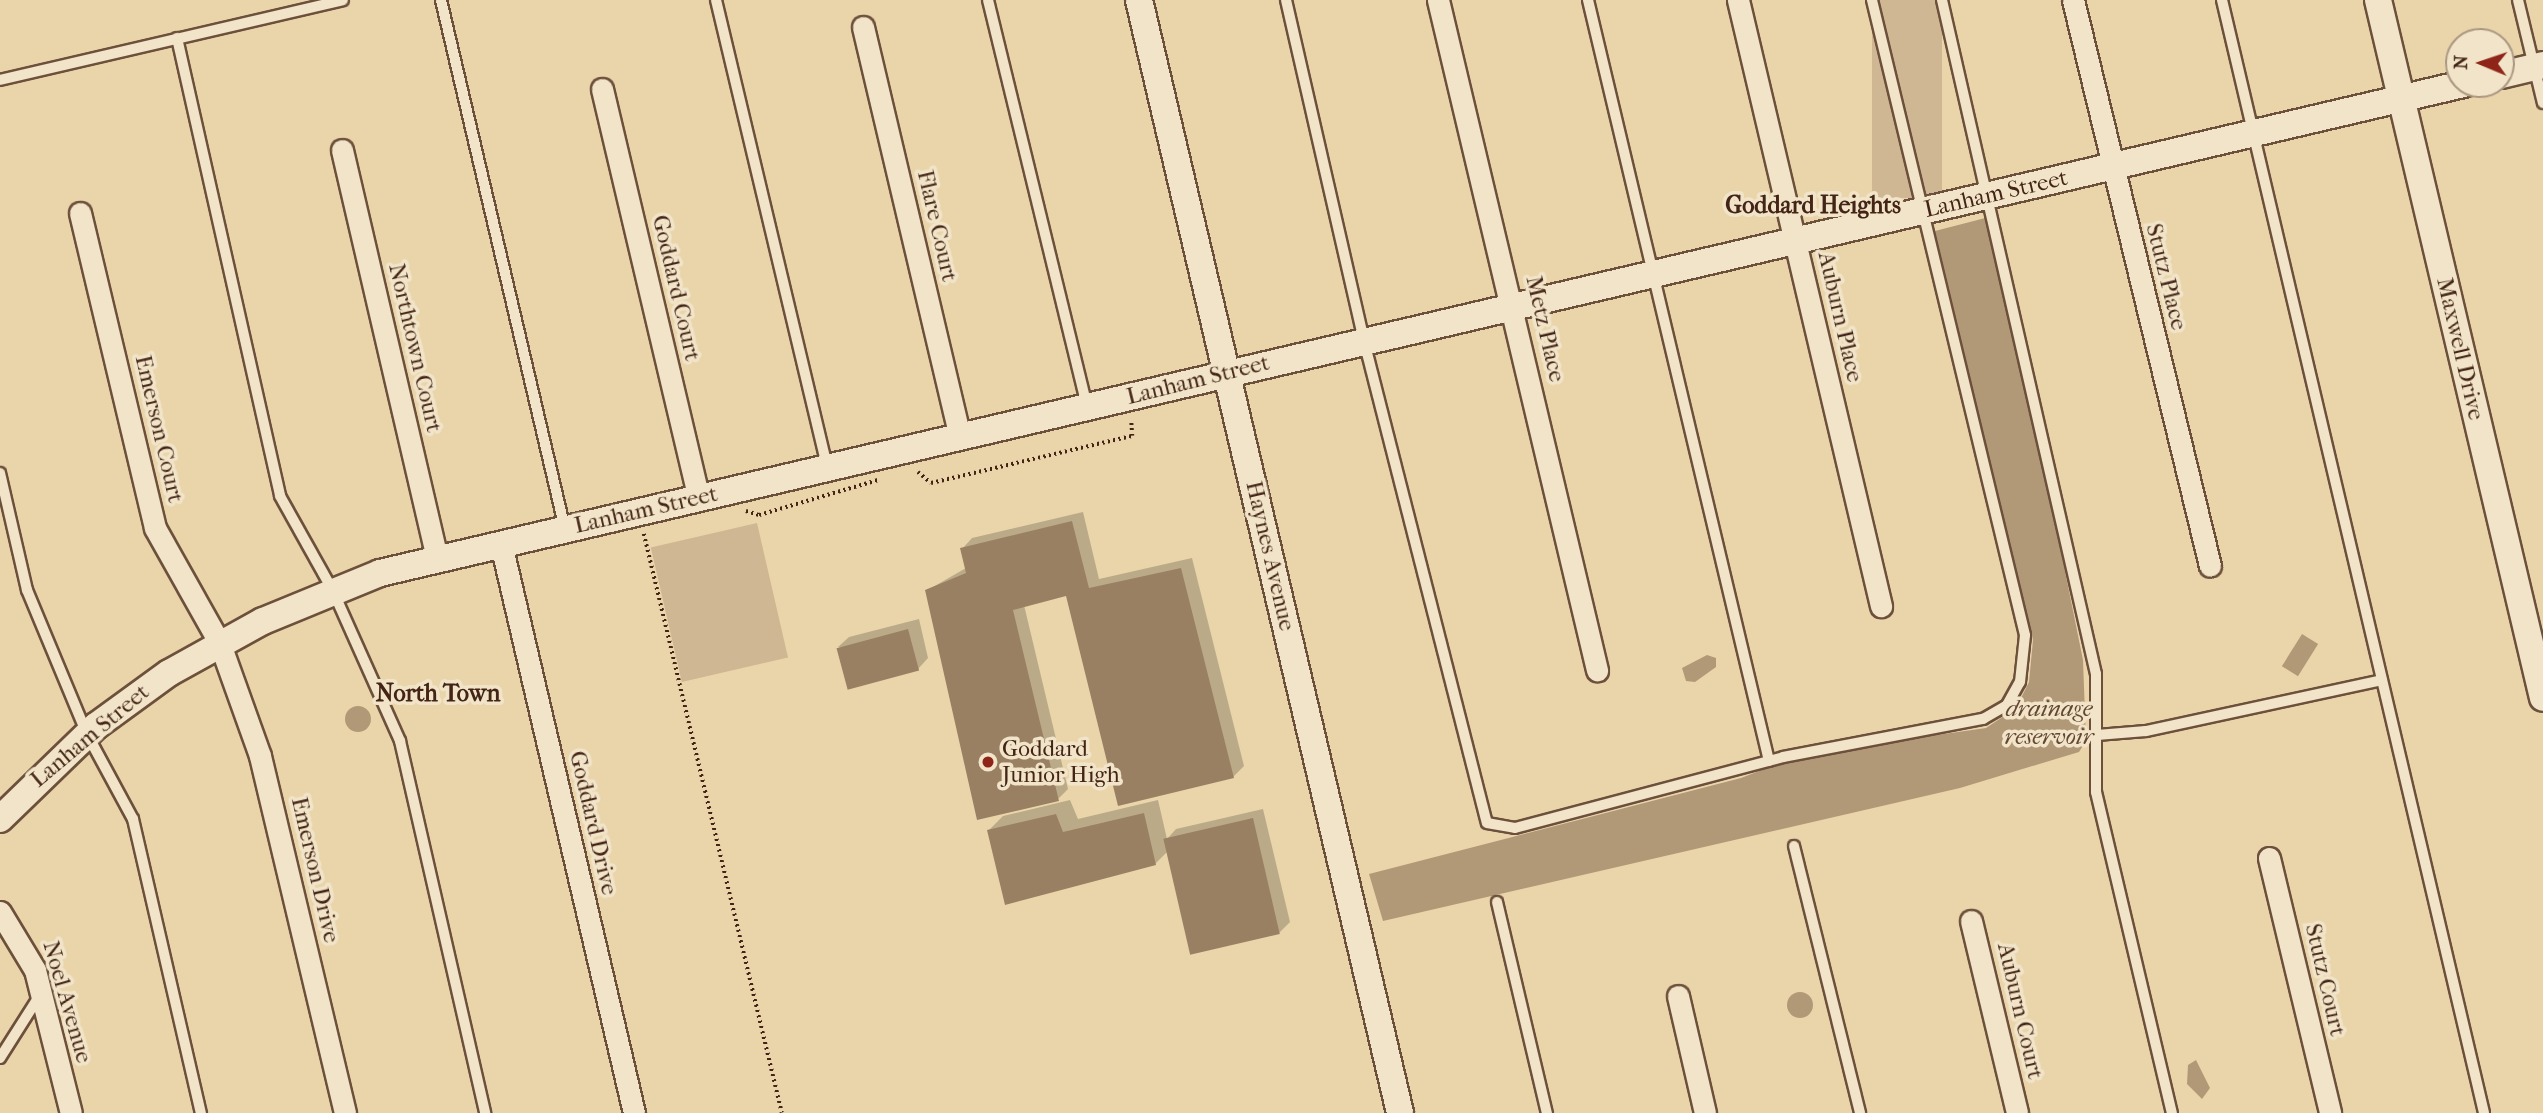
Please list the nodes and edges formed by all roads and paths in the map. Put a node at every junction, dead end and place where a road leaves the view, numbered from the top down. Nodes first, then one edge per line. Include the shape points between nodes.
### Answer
1 (343, 0) edge
2 (441, 0) edge
3 (716, 0) edge
4 (988, 0) edge
5 (1139, 0) edge
6 (1286, 0) edge
7 (1438, 0) edge
8 (1588, 0) edge
9 (1738, 0) edge
10 (1872, 0) edge
11 (1942, 0) edge
12 (2073, 0) edge
13 (2222, 0) edge
14 (2378, 0) edge
15 (2518, 0) edge
16 (863, 27) dead end
17 (177, 38) junction
18 (2539, 66) edge
19 (2515, 72) edge
20 (0, 80) edge
21 (2445, 88) edge
22 (602, 89) dead end
23 (2401, 99) junction
24 (2543, 103) edge
25 (2254, 135) junction
26 (342, 150) dead end
27 (2113, 168) junction
28 (1988, 196) junction
29 (1922, 211) junction
30 (80, 213) dead end
31 (1795, 240) junction
32 (1652, 274) junction
33 (1513, 307) junction
34 (1364, 341) junction
35 (1227, 374) junction
36 (1087, 407) junction
37 (1141, 417) dead end
38 (960, 437) junction
39 (827, 468) junction
40 (907, 471) dead end
41 (0, 473) edge
42 (889, 473) dead end
43 (699, 498) junction
44 (731, 513) dead end
45 (565, 529) junction
46 (656, 531) dead end
47 (501, 544) junction
48 (437, 557) junction
49 (2210, 566) dead end
50 (333, 591) junction
51 (1881, 606) dead end
52 (220, 644) junction
53 (1597, 670) dead end
54 (2382, 680) junction
55 (2543, 698) edge
56 (87, 734) junction
57 (2097, 735) junction
58 (1769, 761) junction
59 (0, 819) edge
60 (1794, 846) dead end
61 (2269, 859) dead end
62 (1497, 902) dead end
63 (0, 912) edge
64 (1971, 921) dead end
65 (42, 991) junction
66 (1678, 996) dead end
67 (0, 1058) edge
68 (71, 1113) edge
69 (201, 1113) edge
70 (345, 1113) edge
71 (485, 1113) edge
72 (634, 1113) edge
73 (782, 1113) edge
74 (1400, 1113) edge
75 (1547, 1113) edge
76 (1706, 1113) edge
77 (1860, 1113) edge
78 (2017, 1113) edge
79 (2172, 1113) edge
80 (2330, 1113) edge
81 (2484, 1113) edge

1 - 17 lane
2 - 45 lane
3 - 39 lane
4 - 36 lane
5 - 35 street, Haynes Avenue
6 - 34 lane
7 - 33 street, Metz Place
8 - 32 lane
9 - 31 street, Auburn Place
10 - 29 lane
11 - 28 lane
12 - 27 street, Stutz Place
13 - 25 lane
14 - 23 street, Maxwell Drive
15 - 18 lane
16 - 38 street, Flare Court
17 - 20 lane
17 - 50 lane via 280,496
18 - 19 street
18 - 24 lane
21 - 23 street, Lanham Street
22 - 43 street, Goddard Court
23 - 25 street, Lanham Street
23 - 55 street, Maxwell Drive
25 - 27 street, Lanham Street
25 - 54 lane
26 - 48 street, Northtown Court
27 - 28 street, Lanham Street
27 - 49 street, Stutz Place
28 - 29 street, Lanham Street
28 - 57 lane via 2096,674
29 - 31 street, Lanham Street
29 - 58 lane via 2025,635 2020,682 2007,705 1983,719
30 - 52 street, Emerson Court via 155,528
31 - 32 street, Lanham Street
31 - 51 street, Auburn Place
32 - 33 street, Lanham Street
32 - 58 lane
33 - 34 street, Lanham Street
33 - 53 street, Metz Place
34 - 35 street, Lanham Street
34 - 58 lane via 1487,822 1515,828
35 - 36 street, Lanham Street
35 - 74 street, Haynes Avenue
36 - 38 street, Lanham Street
37 - 40 path via 1130,421 1132,436 931,483
38 - 39 street, Lanham Street
39 - 43 street, Lanham Street
41 - 56 lane via 27,590
42 - 44 path via 876,485 759,515
43 - 45 street, Lanham Street
45 - 47 street, Lanham Street
46 - 73 path via 644,534
47 - 48 street, Lanham Street
47 - 72 street, Goddard Drive
48 - 50 street, Lanham Street
50 - 52 street, Lanham Street
50 - 71 lane via 400,741
52 - 56 street, Lanham Street via 137,694
52 - 70 street, Emerson Drive via 260,755
54 - 57 lane via 2146,731
54 - 81 lane
56 - 59 street, Lanham Street
56 - 69 lane via 133,819
57 - 79 lane via 2096,792
60 - 77 lane
61 - 80 street, Stutz Court
62 - 75 lane
63 - 65 street, Noel Avenue via 27,948
64 - 78 street, Auburn Court
65 - 67 lane
65 - 68 street, Noel Avenue
66 - 76 street

